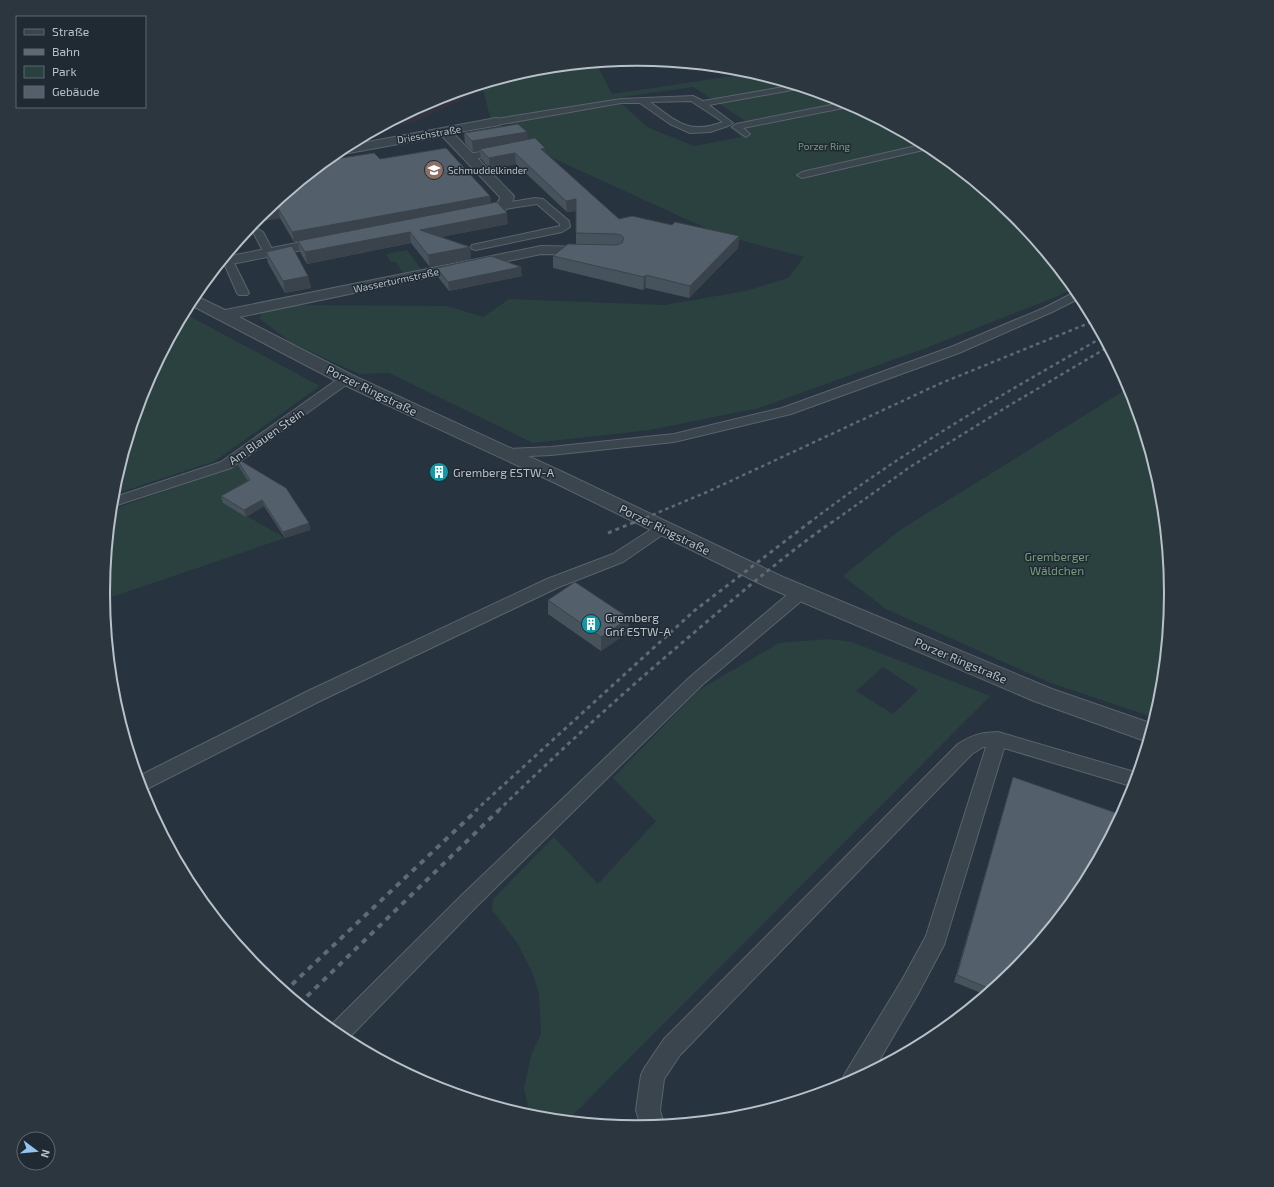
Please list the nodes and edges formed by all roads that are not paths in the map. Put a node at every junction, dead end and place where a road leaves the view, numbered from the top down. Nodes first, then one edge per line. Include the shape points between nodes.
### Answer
1 (790, 89) edge
2 (642, 100) junction
3 (702, 104) junction
4 (839, 106) edge
5 (496, 122) joint
6 (444, 131) junction
7 (746, 134) dead end
8 (356, 148) edge
9 (919, 148) edge
10 (508, 150) edge
11 (469, 157) junction
12 (802, 175) dead end
13 (505, 206) junction
14 (461, 217) edge
15 (258, 232) dead end
16 (343, 238) edge
17 (476, 247) dead end
18 (602, 251) edge
19 (269, 253) junction
20 (229, 260) edge
21 (226, 264) edge
22 (243, 293) dead end
23 (1074, 297) edge
24 (197, 302) edge
25 (224, 315) junction
26 (346, 379) junction
27 (507, 453) junction
28 (118, 501) edge
29 (663, 528) junction
30 (800, 593) junction
31 (1147, 731) edge
32 (998, 739) junction
33 (1131, 778) edge
34 (145, 782) edge
35 (342, 1030) edge
36 (859, 1072) edge
37 (651, 1121) edge

1 - 3 lane
2 - 3 lane via 693,98
2 - 3 lane via 689,130 716,129 729,123
2 - 5 lane via 621,101
4 - 7 lane via 736,127
5 - 6 street, Drieschstraße
6 - 8 street, Drieschstraße
6 - 11 street
9 - 12 lane
10 - 11 lane
11 - 13 street via 507,196
13 - 14 street
13 - 17 lane via 540,201 564,223 565,227
15 - 19 lane
16 - 19 street
18 - 25 street, Wasserturmstraße via 541,250
19 - 20 street
21 - 22 lane
23 - 27 lane via 955,350 786,411 674,438
24 - 25 street, Porzer Ringstraße
25 - 26 street, Porzer Ringstraße
26 - 27 street, Porzer Ringstraße
26 - 28 lane, Am Blauen Stein via 226,465
27 - 29 street, Porzer Ringstraße
29 - 30 street, Porzer Ringstraße
29 - 34 lane via 618,558 553,583 314,696
30 - 31 street, Porzer Ringstraße via 1043,695
30 - 35 lane via 696,680 470,900
32 - 33 lane
32 - 36 lane via 936,938
32 - 37 lane via 979,740 965,749 672,1047 654,1075 648,1110

